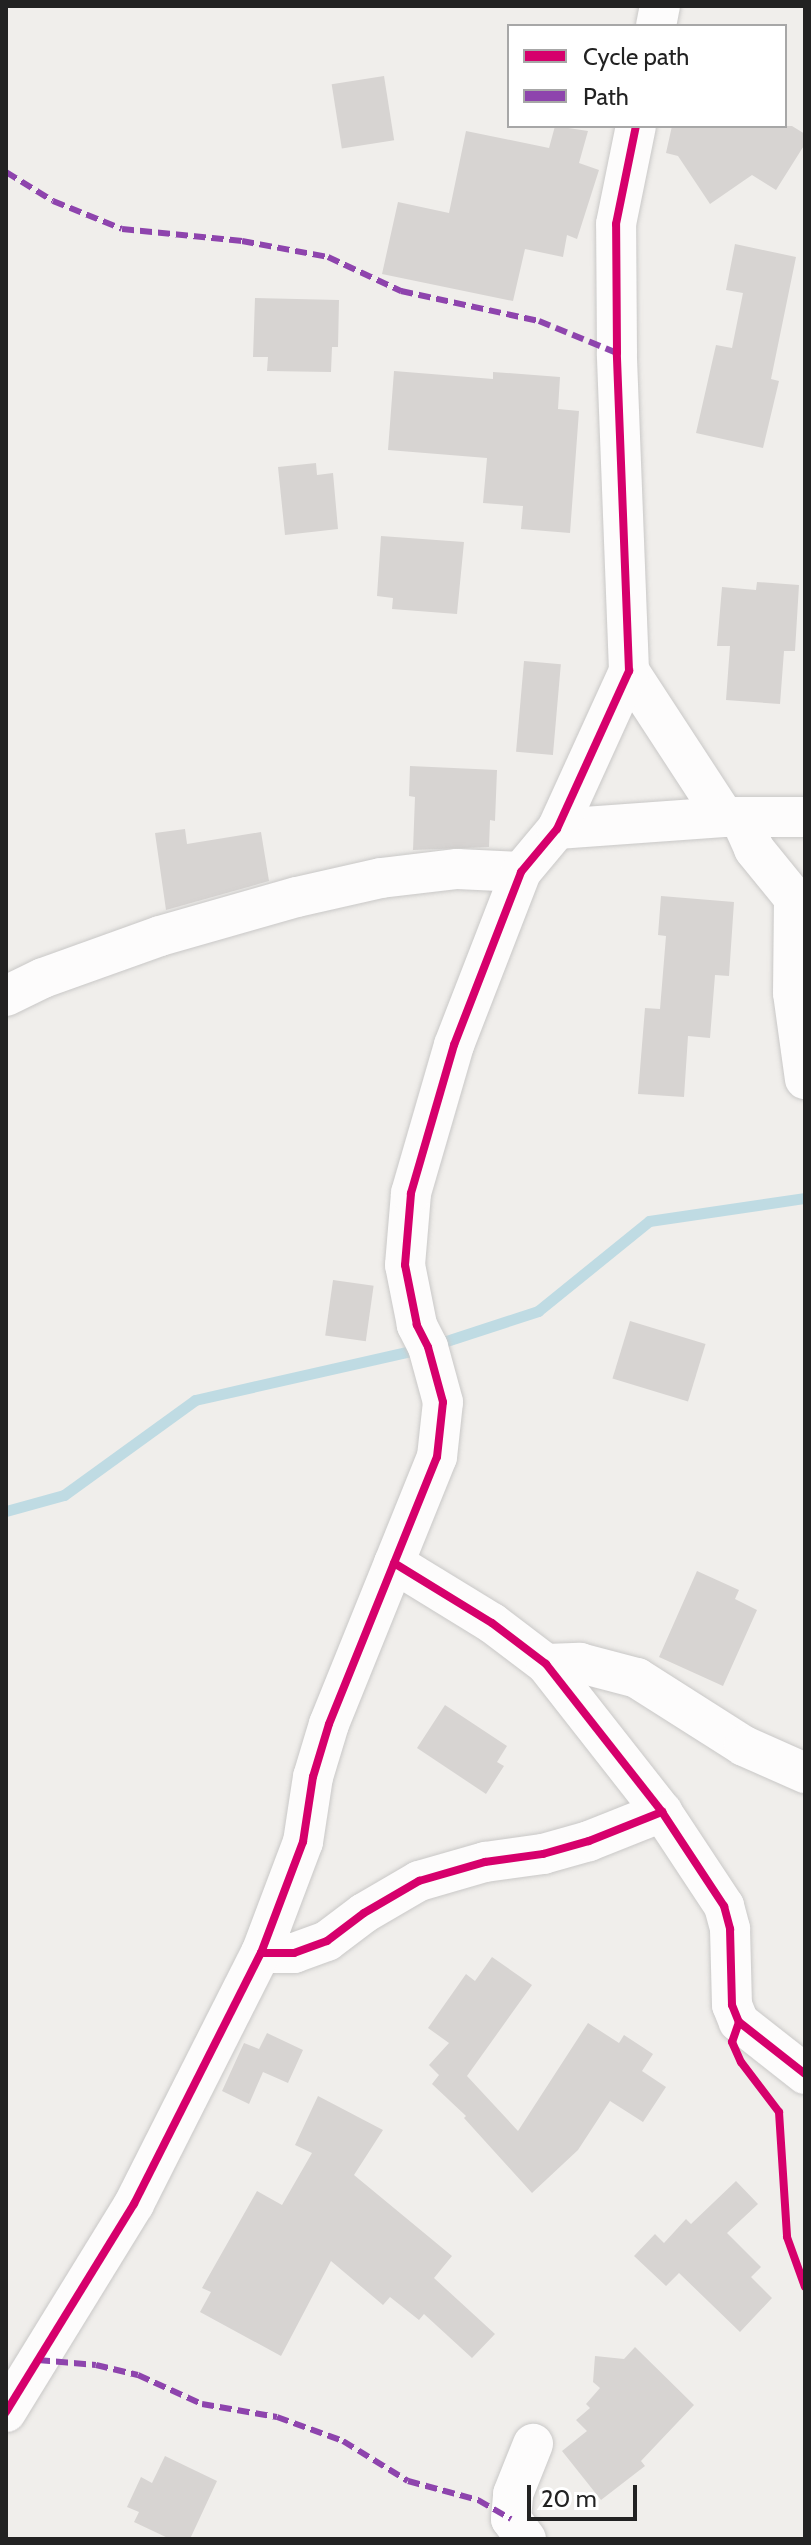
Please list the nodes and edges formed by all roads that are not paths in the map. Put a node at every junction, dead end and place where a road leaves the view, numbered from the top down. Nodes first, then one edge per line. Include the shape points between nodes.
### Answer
1 (636, 128) edge
2 (629, 671) junction
3 (732, 817) junction
4 (805, 817) edge
5 (557, 829) junction
6 (521, 872) junction
7 (6, 996) edge
8 (805, 1079) edge
9 (394, 1563) junction
10 (546, 1664) junction
11 (805, 1773) edge
12 (662, 1812) junction
13 (261, 1953) junction
14 (805, 2074) edge
15 (6, 2412) edge
16 (533, 2444) dead end
17 (526, 2539) edge

1 - 2 street via 616,224
2 - 3 street
2 - 5 street
3 - 4 street
3 - 5 street
3 - 8 street via 794,898 793,993
5 - 6 street
6 - 7 street via 442,871 311,894 160,936
6 - 9 street via 454,1045 411,1193 405,1265 417,1325 443,1402 437,1457
9 - 10 street via 492,1623
9 - 13 street via 329,1724 313,1777 303,1842
10 - 11 street via 580,1663 637,1678 744,1746
10 - 12 street
12 - 13 street via 578,1845 419,1881 327,1941 294,1953
12 - 14 street via 724,1906 730,1929 732,2005 739,2022
13 - 15 street via 134,2204
16 - 17 street via 513,2494 511,2519

